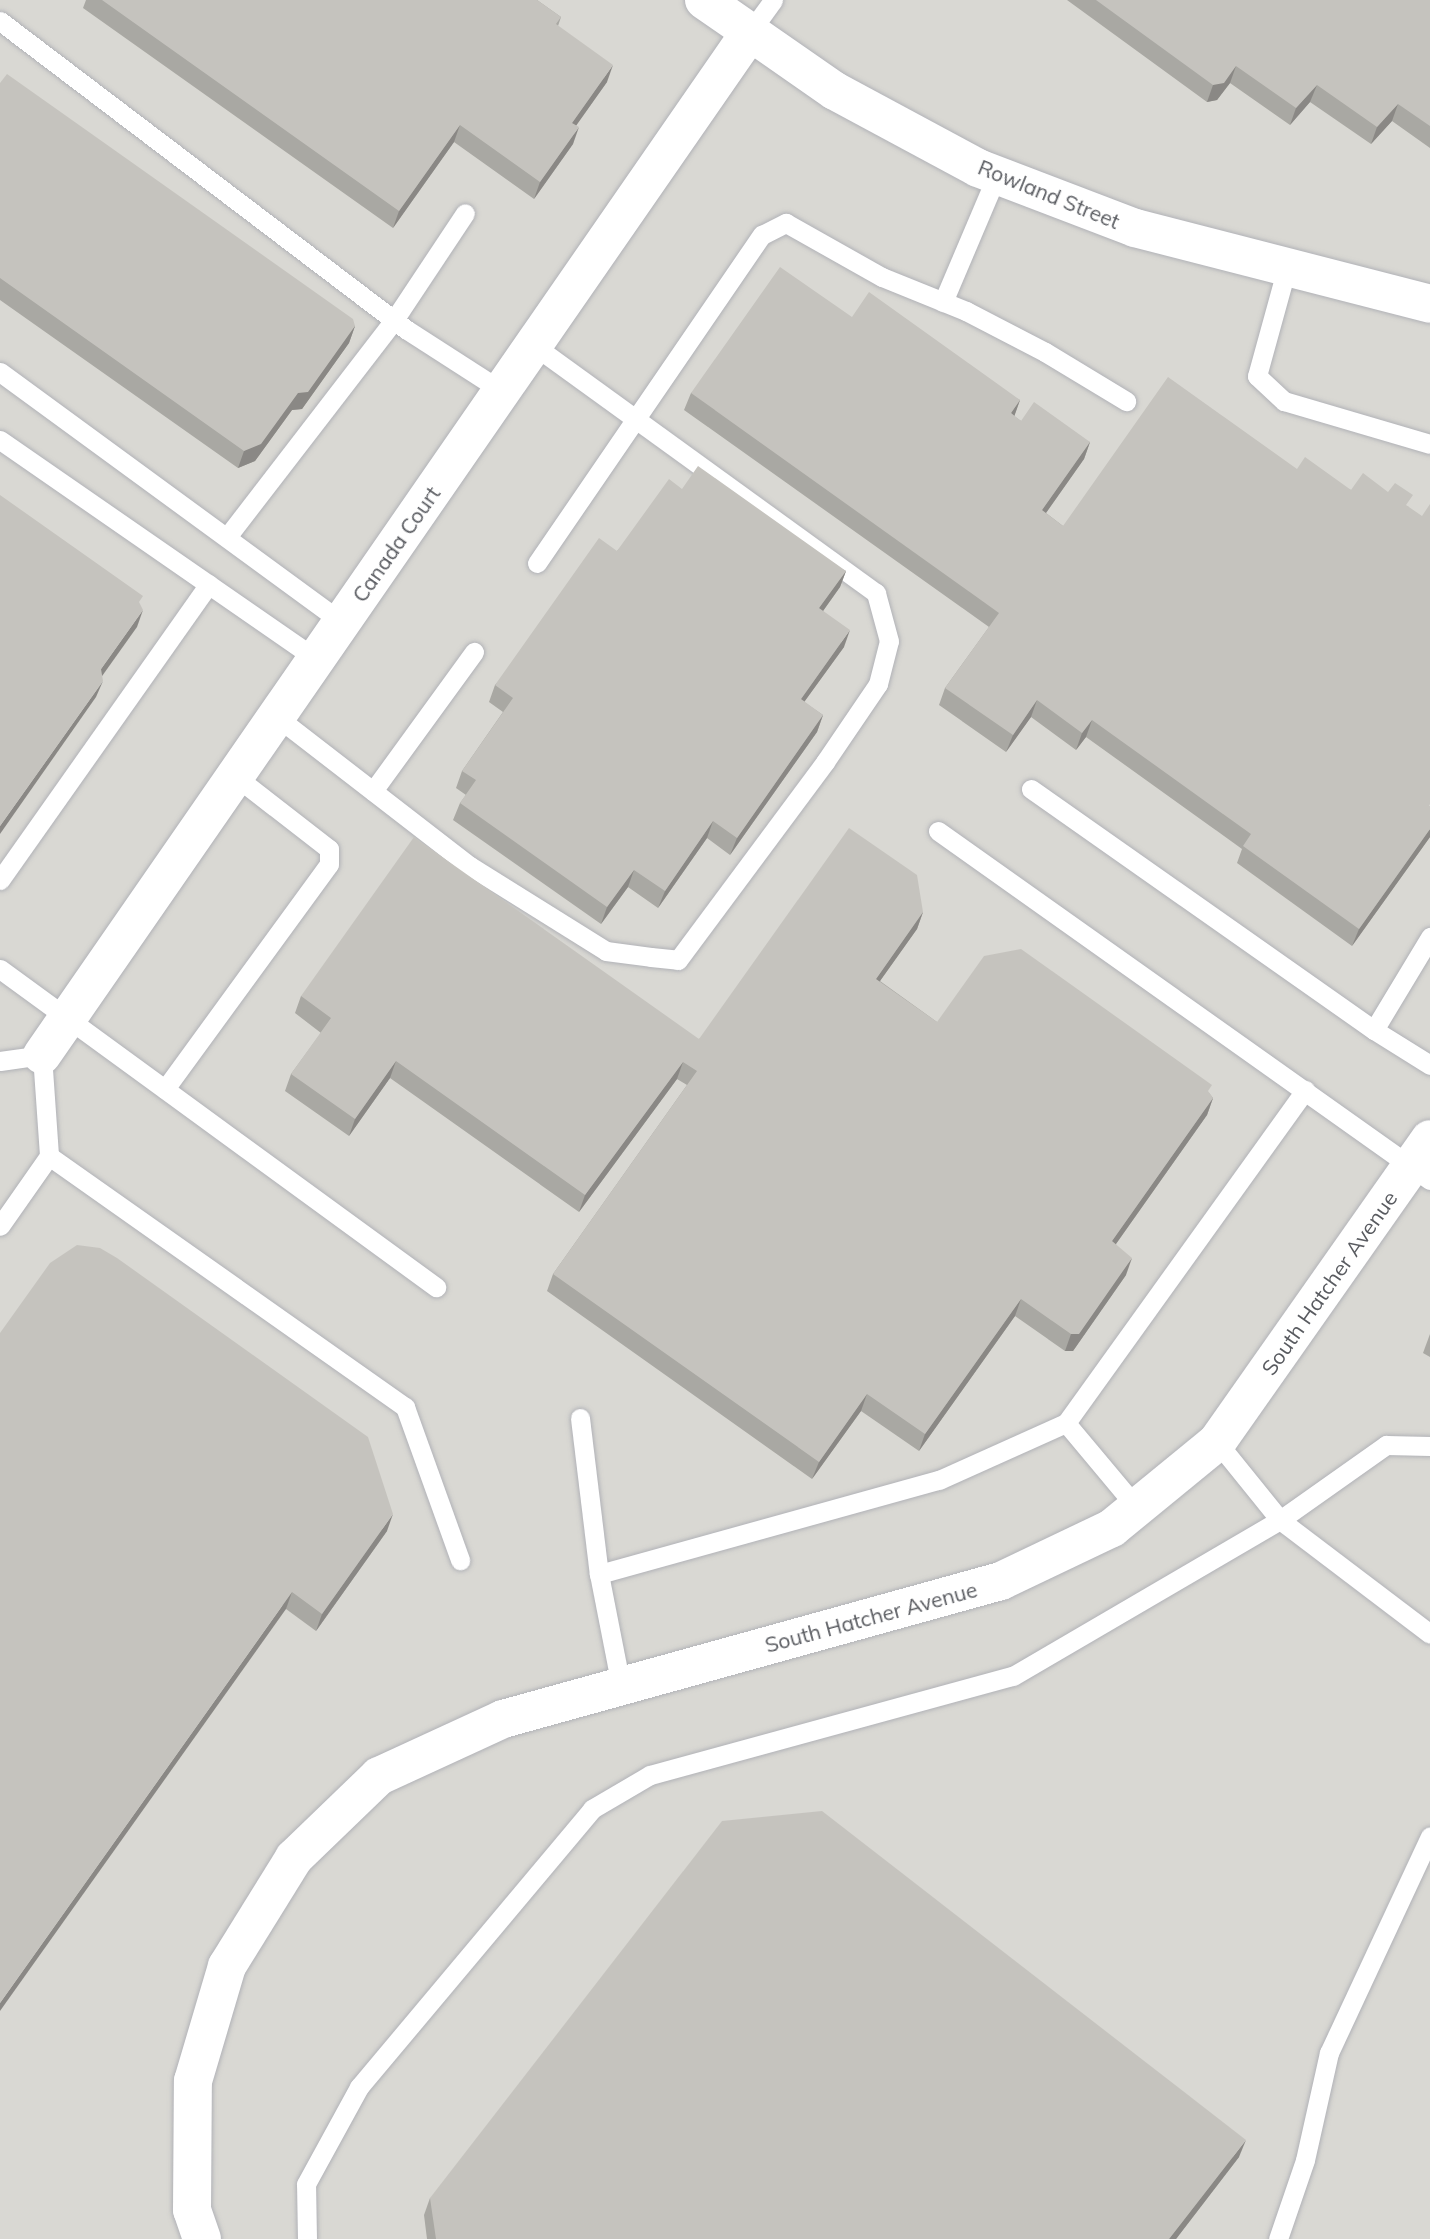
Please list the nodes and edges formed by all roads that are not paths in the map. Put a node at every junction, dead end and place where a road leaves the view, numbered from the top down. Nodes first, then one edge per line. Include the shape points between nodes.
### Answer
1 (704, 0) edge
2 (773, 0) edge
3 (0, 21) edge
4 (750, 32) junction
5 (997, 175) junction
6 (465, 213) dead end
7 (1287, 267) junction
8 (943, 302) junction
9 (1430, 304) edge
10 (394, 320) junction
11 (534, 345) junction
12 (0, 372) edge
13 (502, 391) junction
14 (1126, 401) dead end
15 (638, 418) junction
16 (0, 440) edge
17 (1430, 444) edge
18 (226, 537) junction
19 (537, 563) dead end
20 (209, 584) junction
21 (342, 622) junction
22 (474, 652) dead end
23 (316, 659) junction
24 (277, 717) junction
25 (235, 776) junction
26 (1031, 789) dead end
27 (373, 791) junction
28 (938, 831) dead end
29 (0, 880) edge
30 (1430, 937) edge
31 (0, 969) edge
32 (68, 1018) junction
33 (1374, 1030) junction
34 (43, 1055) junction
35 (0, 1061) edge
36 (1430, 1065) edge
37 (165, 1089) junction
38 (1305, 1090) junction
39 (49, 1156) junction
40 (1424, 1162) edge
41 (0, 1226) edge
42 (436, 1287) dead end
43 (580, 1418) dead end
44 (1066, 1423) junction
45 (1217, 1442) junction
46 (1430, 1446) edge
47 (1137, 1508) junction
48 (1280, 1520) junction
49 (460, 1560) dead end
50 (598, 1574) junction
51 (1430, 1634) edge
52 (621, 1686) junction
53 (1430, 1836) edge
54 (202, 2239) edge
55 (307, 2239) edge
56 (1278, 2239) edge

1 - 4 street, Rowland Street
2 - 4 lane
3 - 10 lane
4 - 5 street, Rowland Street via 835,91
4 - 11 street, Canada Court
5 - 7 street, Rowland Street via 1135,228
5 - 8 lane
6 - 10 lane
7 - 9 street, Rowland Street
7 - 17 lane via 1257,376 1284,401
8 - 14 lane via 1045,352
8 - 15 lane via 882,277 786,223 762,235
10 - 13 lane
10 - 18 lane
11 - 13 street, Canada Court
11 - 15 lane
12 - 18 lane
13 - 21 street, Canada Court
15 - 19 lane
15 - 27 lane via 876,593 890,641 878,684 825,762 758,846 678,960 606,951 470,866
16 - 20 lane
18 - 21 lane
20 - 23 lane
20 - 29 lane
21 - 23 street, Canada Court
22 - 27 lane
23 - 24 street, Canada Court
24 - 25 street, Canada Court
24 - 27 lane
25 - 32 street, Canada Court
25 - 37 lane via 329,849 328,864
26 - 33 lane
28 - 38 lane
30 - 33 lane
31 - 32 lane
32 - 34 street, Canada Court
32 - 37 lane
33 - 36 lane
34 - 35 lane
34 - 39 lane
37 - 42 lane
38 - 40 lane
38 - 44 lane
39 - 41 lane
39 - 49 lane via 405,1406
40 - 45 street, South Hatcher Avenue
43 - 50 lane
44 - 47 lane
44 - 50 lane via 939,1480
45 - 47 street, South Hatcher Avenue
45 - 48 lane
46 - 48 lane via 1386,1445
47 - 52 street, South Hatcher Avenue via 1112,1528 1001,1581
48 - 51 lane
48 - 55 lane via 1013,1676 650,1775 592,1809 359,2087 306,2185
50 - 52 lane
52 - 54 street, South Hatcher Avenue via 503,1719 379,1776 294,1858 226,1966 193,2081 192,2210
53 - 56 lane via 1329,2053 1305,2160

